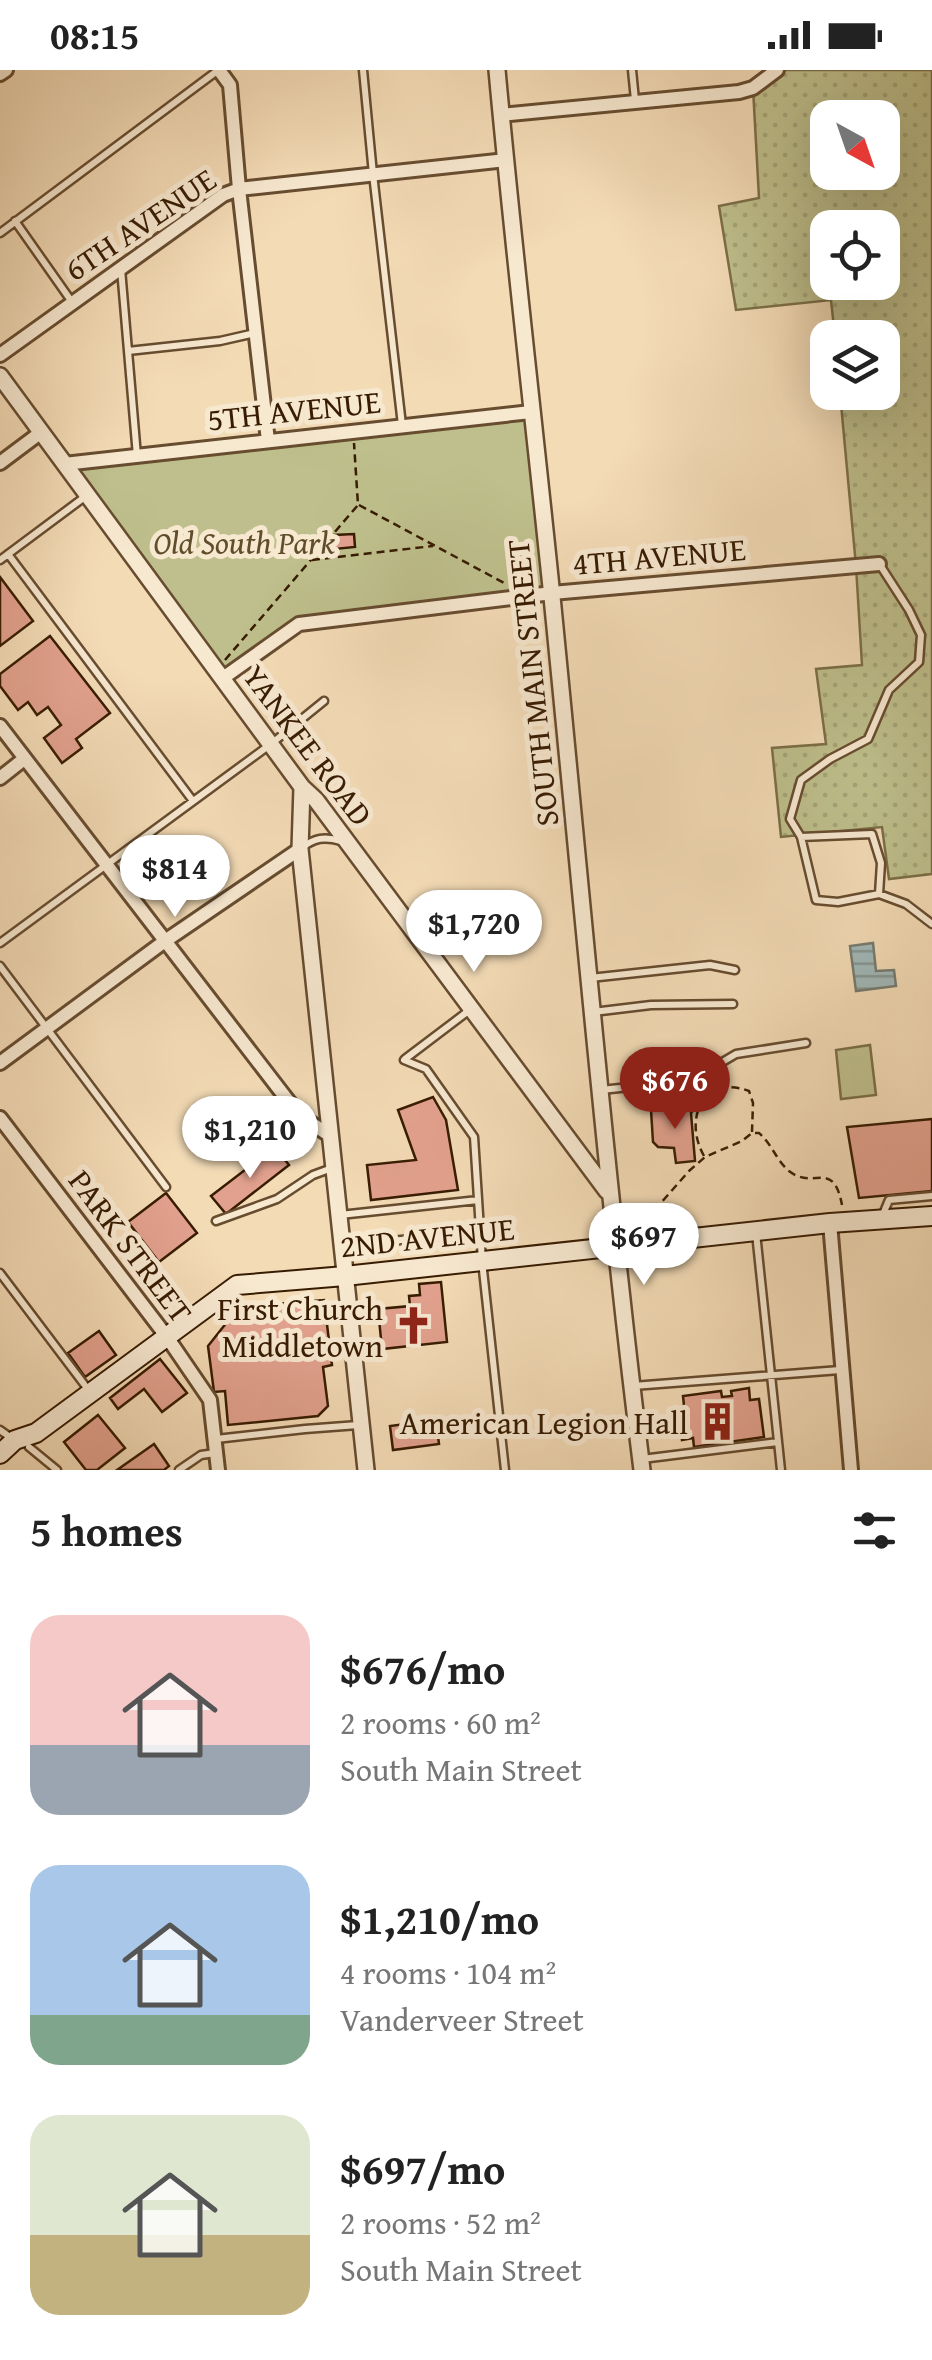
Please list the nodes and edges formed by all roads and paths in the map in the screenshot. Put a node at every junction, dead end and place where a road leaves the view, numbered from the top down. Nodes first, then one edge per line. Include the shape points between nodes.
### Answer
1 (218, 70) edge
2 (363, 70) edge
3 (497, 70) edge
4 (632, 70) edge
5 (777, 70) edge
6 (635, 102) junction
7 (501, 115) junction
8 (506, 160) junction
9 (372, 174) junction
10 (239, 189) junction
11 (16, 221) junction
12 (0, 233) edge
13 (121, 268) junction
14 (73, 303) junction
15 (255, 333) junction
16 (128, 351) junction
17 (0, 355) edge
18 (0, 376) edge
19 (531, 412) junction
20 (402, 426) junction
21 (354, 431) junction
22 (40, 432) junction
23 (268, 441) junction
24 (136, 456) junction
25 (0, 463) edge
26 (64, 464) junction
27 (88, 495) junction
28 (358, 504) junction
29 (435, 546) junction
30 (8, 554) junction
31 (0, 560) edge
32 (310, 560) junction
33 (880, 564) joint
34 (509, 586) dead end
35 (552, 594) junction
36 (223, 678) junction
37 (324, 701) dead end
38 (0, 726) edge
39 (271, 744) junction
40 (24, 759) junction
41 (0, 778) edge
42 (302, 787) junction
43 (193, 801) junction
44 (801, 837) junction
45 (346, 842) junction
46 (300, 849) junction
47 (106, 866) junction
48 (879, 894) junction
49 (932, 924) edge
50 (165, 941) junction
51 (0, 943) edge
52 (0, 966) edge
53 (735, 970) dead end
54 (589, 978) junction
55 (734, 1004) dead end
56 (471, 1009) junction
57 (592, 1012) junction
58 (47, 1028) junction
59 (806, 1043) dead end
60 (0, 1063) edge
61 (600, 1090) junction
62 (0, 1118) edge
63 (752, 1133) junction
64 (329, 1135) junction
65 (705, 1158) junction
66 (333, 1168) junction
67 (166, 1187) dead end
68 (610, 1194) junction
69 (932, 1196) edge
70 (478, 1200) junction
71 (338, 1215) junction
72 (932, 1216) edge
73 (837, 1217) junction
74 (880, 1220) junction
75 (216, 1221) dead end
76 (636, 1231) dead end
77 (756, 1231) junction
78 (480, 1232) junction
79 (342, 1246) junction
80 (616, 1247) junction
81 (482, 1261) junction
82 (0, 1274) edge
83 (346, 1276) junction
84 (167, 1338) junction
85 (843, 1370) junction
86 (771, 1376) junction
87 (632, 1386) junction
88 (91, 1392) junction
89 (362, 1425) junction
90 (20, 1438) edge
91 (778, 1442) junction
92 (216, 1446) junction
93 (0, 1454) edge
94 (0, 1464) edge
95 (641, 1465) edge
96 (57, 1470) edge
97 (179, 1470) edge
98 (218, 1470) edge
99 (366, 1470) edge
100 (505, 1470) edge
101 (780, 1470) edge
102 (852, 1470) edge

1 - 10 street via 230,85
1 - 11 lane
2 - 9 lane
3 - 7 street, SOUTH MAIN STREET
4 - 6 lane
5 - 6 street via 739,92
6 - 7 street
7 - 8 street, SOUTH MAIN STREET
8 - 9 street, 6TH AVENUE
8 - 19 street, SOUTH MAIN STREET
9 - 10 street, 6TH AVENUE
9 - 20 lane
10 - 13 street, 6TH AVENUE
10 - 15 street
11 - 12 lane
11 - 14 lane
13 - 14 street, 6TH AVENUE
13 - 16 lane
14 - 17 street, 6TH AVENUE
15 - 16 lane
15 - 23 street
16 - 24 lane
18 - 22 street, YANKEE ROAD
19 - 20 street, 5TH AVENUE
19 - 35 street, SOUTH MAIN STREET
20 - 21 street, 5TH AVENUE
21 - 23 street, 5TH AVENUE
21 - 28 path
22 - 25 street
22 - 26 street, YANKEE ROAD
23 - 24 street, 5TH AVENUE
24 - 26 street, 5TH AVENUE
26 - 27 street, YANKEE ROAD
27 - 30 lane
27 - 36 street, YANKEE ROAD
28 - 29 path
28 - 32 path
29 - 32 path
29 - 34 path
30 - 31 lane
30 - 43 lane
32 - 36 path via 225,658
33 - 35 street, 4TH AVENUE
33 - 44 lane via 921,635 919,662 889,690 868,739 801,780 790,820
35 - 36 street, 4TH AVENUE via 299,624
35 - 54 street, SOUTH MAIN STREET
36 - 39 street, YANKEE ROAD
37 - 39 lane
38 - 40 street
39 - 42 street, YANKEE ROAD
39 - 43 lane
40 - 41 street
40 - 47 street
42 - 45 street, YANKEE ROAD
42 - 46 street
43 - 47 lane
44 - 48 lane via 816,900
44 - 48 lane via 872,834
45 - 46 lane via 327,837
45 - 56 street, YANKEE ROAD
46 - 50 street
46 - 64 street
47 - 50 street
47 - 51 lane
48 - 49 lane
50 - 58 street
50 - 64 street via 299,1114
52 - 58 lane
53 - 54 lane via 710,965
54 - 57 street, SOUTH MAIN STREET
55 - 57 lane
56 - 68 street, YANKEE ROAD
56 - 70 lane via 404,1060 426,1069 474,1137
57 - 61 street, SOUTH MAIN STREET
58 - 60 street
58 - 67 lane
59 - 61 lane via 689,1068 677,1082
61 - 68 street, SOUTH MAIN STREET
62 - 84 street, PARK STREET
63 - 65 path
63 - 65 path via 749,1092 712,1091 695,1115
63 - 73 path via 769,1142 794,1175 833,1180
64 - 66 street
65 - 76 path
66 - 71 street
66 - 75 lane via 277,1199
68 - 80 street, SOUTH MAIN STREET
69 - 74 lane via 888,1200
70 - 71 lane
70 - 78 lane
71 - 79 street
72 - 74 main road, 2ND AVENUE
73 - 74 main road, 2ND AVENUE
73 - 77 main road, 2ND AVENUE
73 - 85 street
77 - 80 main road, 2ND AVENUE
77 - 86 lane
78 - 79 lane
78 - 81 lane
79 - 83 street
80 - 81 main road, 2ND AVENUE
80 - 87 street, SOUTH MAIN STREET
81 - 83 main road, 2ND AVENUE
81 - 100 lane
82 - 88 lane
83 - 84 main road, 2ND AVENUE via 237,1286
83 - 89 street
84 - 88 main road, 2ND AVENUE
84 - 92 street, PARK STREET via 210,1400
85 - 86 lane
85 - 102 street
86 - 87 lane
86 - 91 lane
87 - 95 street, SOUTH MAIN STREET
88 - 90 main road, 2ND AVENUE
89 - 92 lane
89 - 99 street
90 - 93 main road, 2ND AVENUE
90 - 94 main road, 2ND AVENUE
90 - 96 lane
91 - 95 lane
91 - 101 lane
92 - 97 lane
92 - 98 street, PARK STREET

